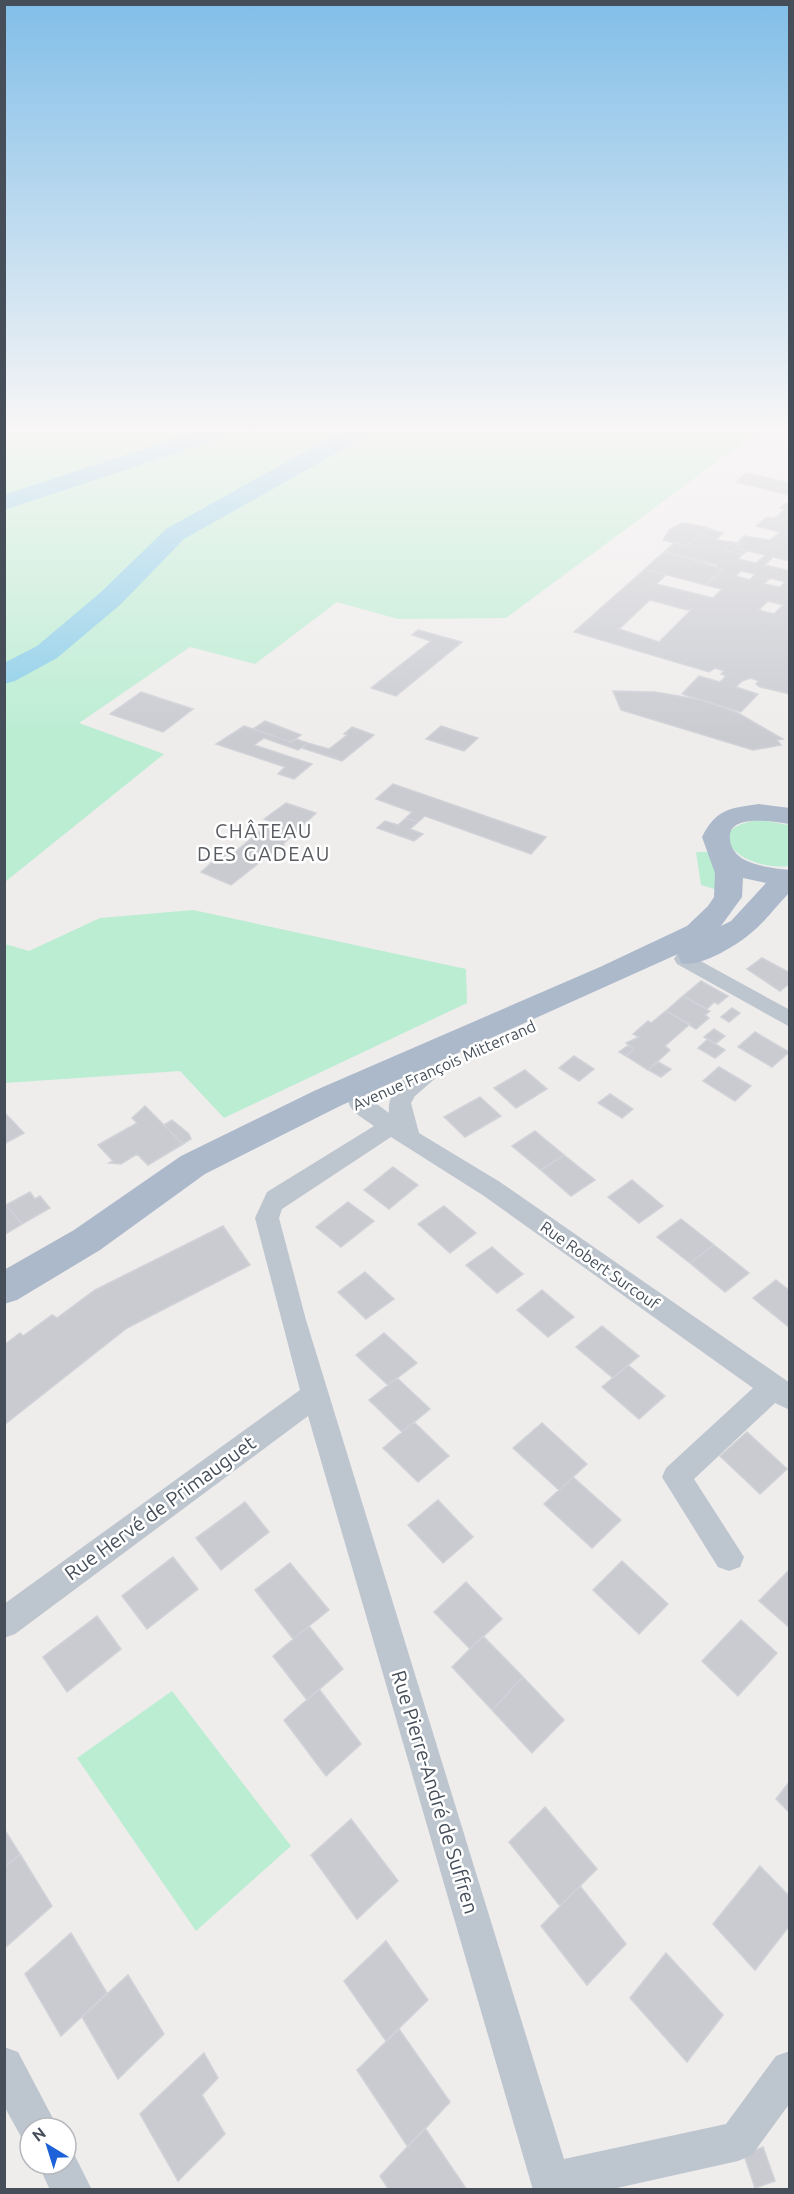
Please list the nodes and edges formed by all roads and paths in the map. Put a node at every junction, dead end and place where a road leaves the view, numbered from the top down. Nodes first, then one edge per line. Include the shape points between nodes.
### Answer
1 (787, 814) edge
2 (725, 858) junction
3 (789, 878) edge
4 (684, 959) junction
5 (789, 1020) edge
6 (435, 1070) junction
7 (363, 1093) junction
8 (399, 1131) junction
9 (4, 1289) edge
10 (781, 1393) edge
11 (316, 1394) junction
12 (729, 1557) dead end
13 (4, 1623) edge
14 (4, 2066) edge
15 (789, 2070) edge
16 (31, 2116) edge
17 (64, 2176) edge
18 (552, 2186) edge
19 (72, 2190) edge

1 - 2 main road, Avenue François Mitterrand via 752,812 723,822 714,840
2 - 3 main road via 754,874
2 - 7 main road, Avenue François Mitterrand via 728,897 697,933
3 - 4 main road, Avenue François Mitterrand via 741,927
4 - 5 street
4 - 6 main road, Avenue François Mitterrand
6 - 7 main road, Avenue François Mitterrand
6 - 8 street via 404,1093 398,1103
7 - 8 street, Rue Robert Surcouf
7 - 9 main road, Avenue François Mitterrand via 186,1192 87,1240
8 - 10 street, Rue Robert Surcouf via 494,1190
8 - 11 street, Rue Pierre-André de Suffren via 276,1199 268,1213 293,1320
10 - 12 street via 676,1477
11 - 13 street, Rue Hervé de Primauguet
11 - 18 street, Rue Pierre-André de Suffren
14 - 16 street
15 - 18 street via 738,2141
17 - 19 street

